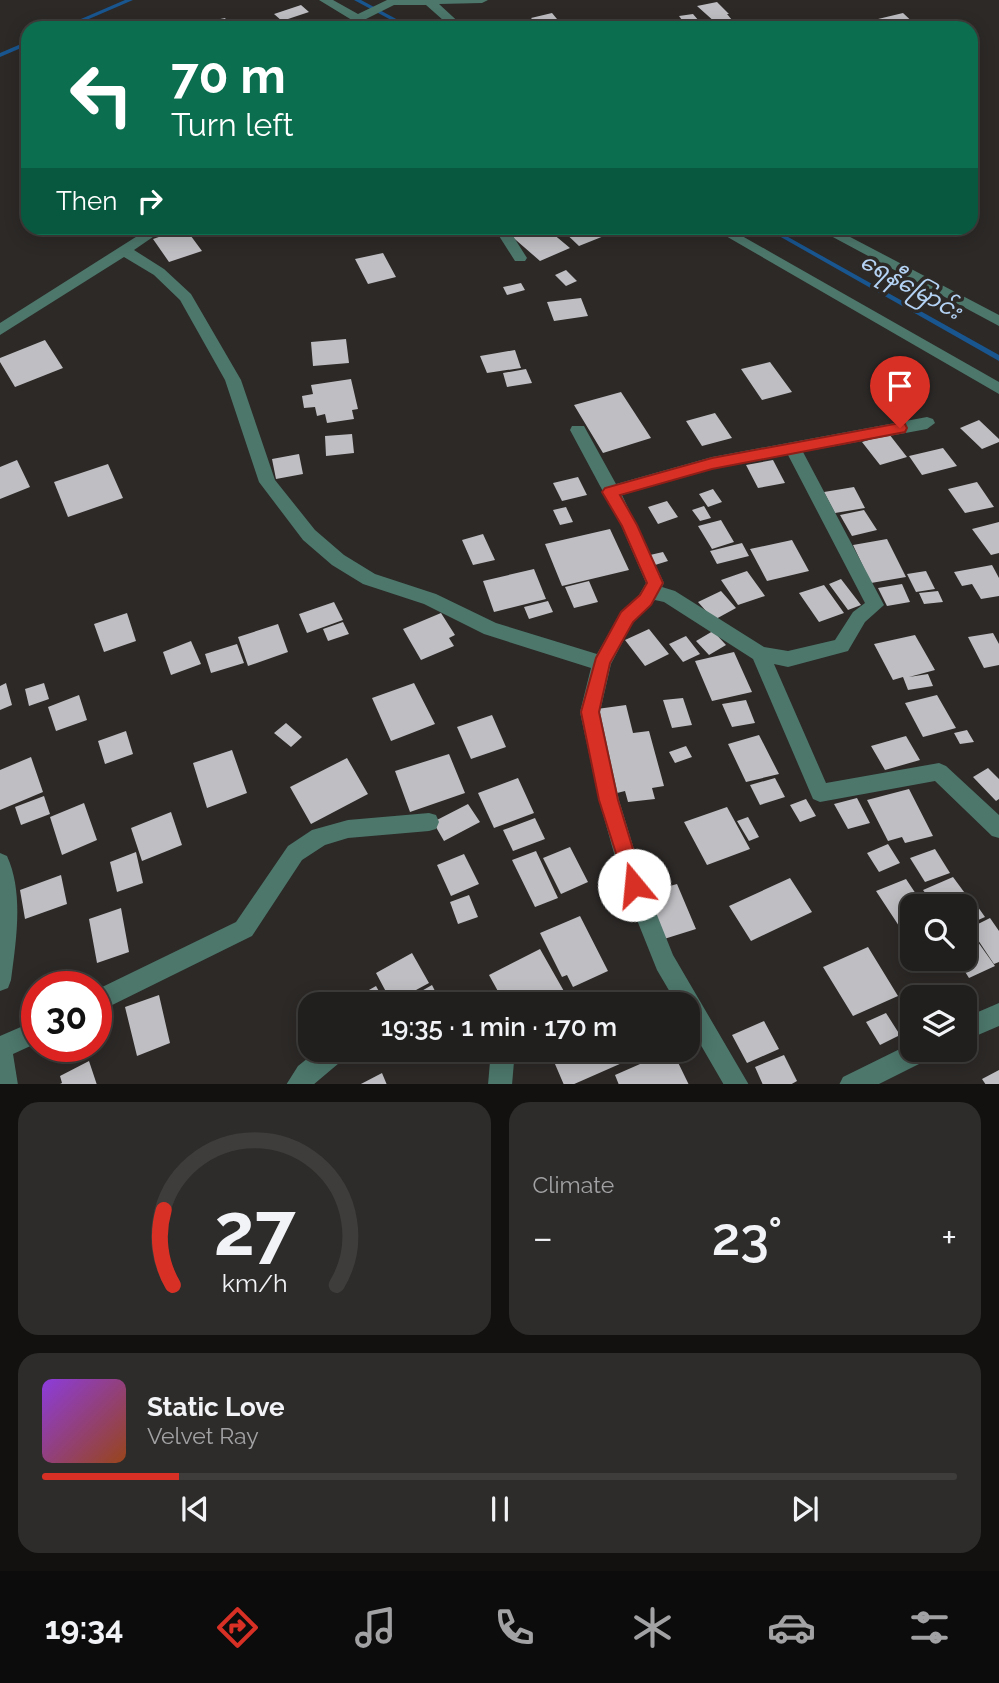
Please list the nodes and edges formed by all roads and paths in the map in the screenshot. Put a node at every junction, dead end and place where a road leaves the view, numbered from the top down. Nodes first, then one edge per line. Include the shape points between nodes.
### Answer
1 (325, 0) edge
2 (428, 0) edge
3 (482, 0) edge
4 (362, 16) junction
5 (367, 21) edge
6 (451, 21) edge
7 (148, 235) edge
8 (505, 235) edge
9 (731, 235) edge
10 (836, 235) edge
11 (123, 250) junction
12 (520, 258) dead end
13 (999, 321) edge
14 (0, 330) edge
15 (999, 389) edge
16 (927, 423) dead end
17 (578, 429) dead end
18 (793, 449) junction
19 (610, 492) junction
20 (652, 592) junction
21 (760, 654) junction
22 (602, 663) junction
23 (429, 822) dead end
24 (999, 829) edge
25 (0, 863) edge
26 (0, 980) edge
27 (112, 994) edge
28 (999, 1014) edge
29 (977, 1024) edge
30 (21, 1039) edge
31 (0, 1049) edge
32 (900, 1061) edge
33 (322, 1062) edge
34 (502, 1062) edge
35 (6, 1084) edge
36 (298, 1084) edge
37 (500, 1084) edge
38 (737, 1084) edge
39 (851, 1084) edge

1 - 4 street
2 - 3 street
2 - 4 street via 392,2
2 - 6 street
4 - 5 street
7 - 11 street
8 - 12 street
9 - 15 street
10 - 13 street
11 - 14 street
11 - 22 street via 159,272 186,297 233,380 267,482 309,535 369,579 430,599 491,629
16 - 18 street
17 - 19 street
18 - 19 street via 712,463
18 - 21 street via 875,605 859,617 841,646 788,659
19 - 20 street via 650,570 655,583
20 - 21 street via 669,596
20 - 22 street via 627,617
21 - 24 street via 820,793 939,772
22 - 38 street via 590,712 608,800 634,885 665,962
23 - 27 street via 348,829 318,837 295,853 244,929
25 - 26 street via 7,924
28 - 29 street
30 - 31 street
31 - 35 street
32 - 39 street
33 - 36 street
34 - 37 street

